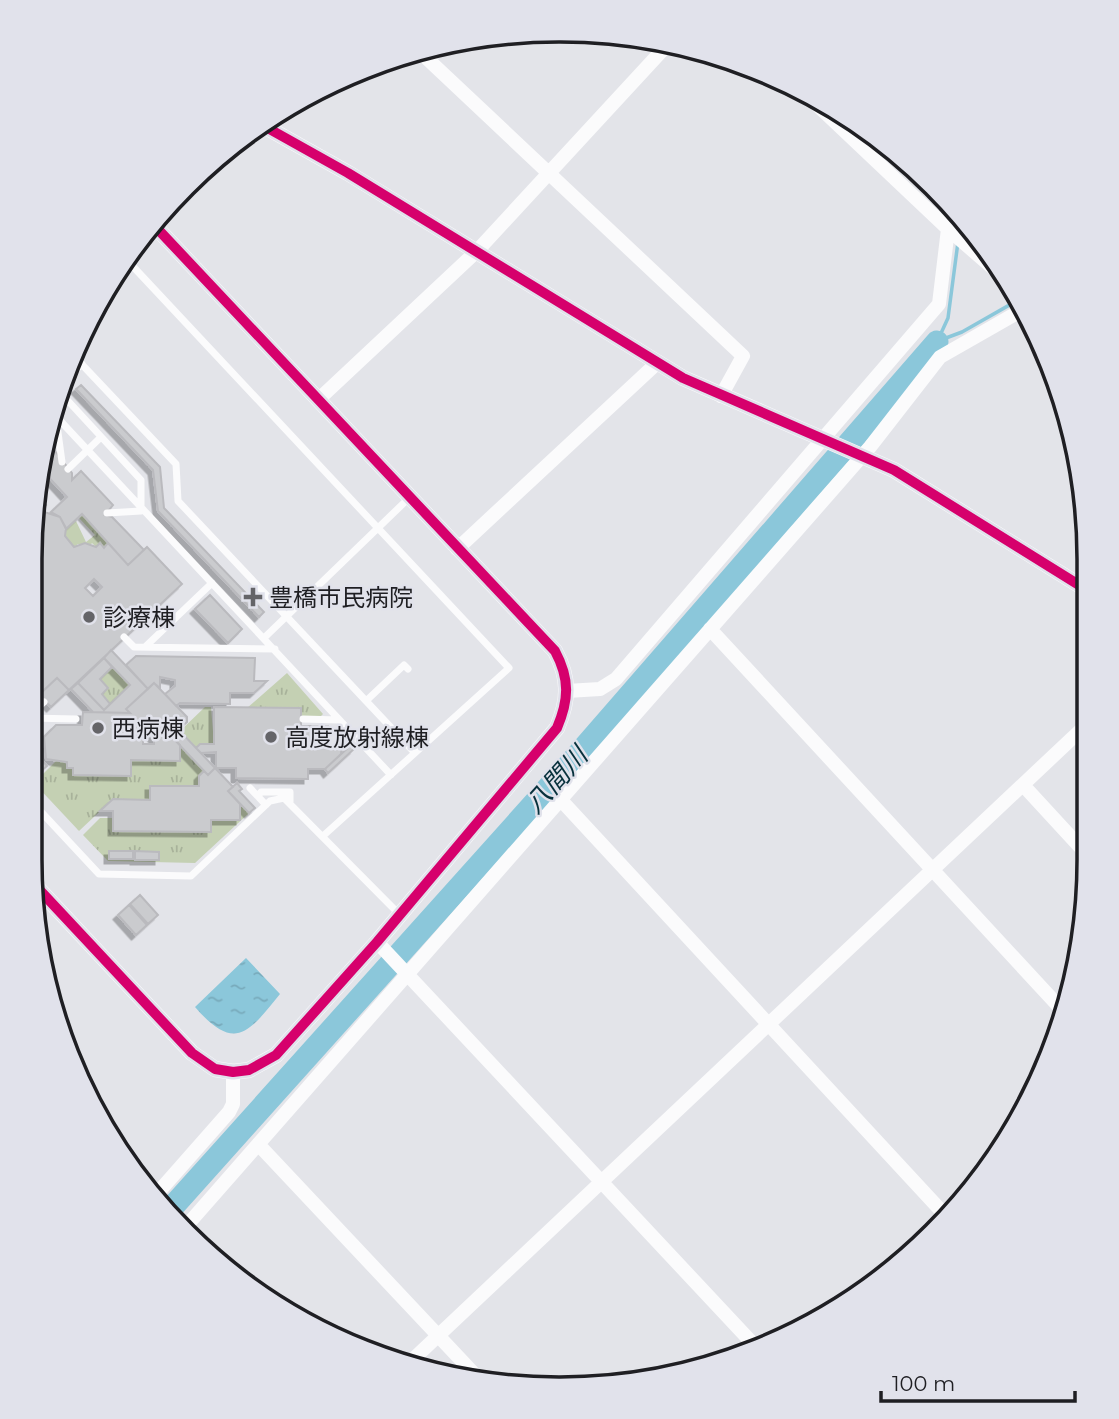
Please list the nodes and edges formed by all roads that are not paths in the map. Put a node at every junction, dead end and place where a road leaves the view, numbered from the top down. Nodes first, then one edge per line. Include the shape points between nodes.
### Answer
1 (660, 52) edge
2 (428, 60) edge
3 (834, 121) edge
4 (271, 130) edge
5 (547, 172) junction
6 (949, 218) edge
7 (948, 229) junction
8 (160, 231) edge
9 (477, 251) junction
10 (978, 255) edge
11 (133, 266) edge
12 (1015, 314) edge
13 (658, 362) junction
14 (82, 364) joint
15 (79, 368) edge
16 (721, 396) junction
17 (68, 398) edge
18 (319, 399) junction
19 (61, 422) edge
20 (58, 436) edge
21 (101, 437) junction
22 (824, 439) junction
23 (87, 450) junction
24 (862, 455) junction
25 (62, 462) dead end
26 (68, 469) dead end
27 (409, 498) junction
28 (141, 511) junction
29 (107, 513) dead end
30 (377, 528) junction
31 (457, 549) junction
32 (212, 583) junction
33 (1077, 584) edge
34 (286, 617) junction
35 (710, 629) junction
36 (124, 638) dead end
37 (264, 638) junction
38 (145, 647) junction
39 (275, 649) junction
40 (408, 669) dead end
41 (567, 691) junction
42 (366, 701) junction
43 (42, 717) edge
44 (76, 719) dead end
45 (303, 719) dead end
46 (339, 720) junction
47 (1077, 734) edge
48 (415, 753) junction
49 (391, 775) junction
50 (1023, 785) junction
51 (250, 788) dead end
52 (258, 796) junction
53 (560, 799) junction
54 (290, 802) junction
55 (267, 805) junction
56 (42, 813) edge
57 (323, 836) junction
58 (1077, 843) edge
59 (931, 871) junction
60 (43, 894) edge
61 (399, 914) junction
62 (380, 946) junction
63 (406, 973) junction
64 (1056, 1004) edge
65 (768, 1024) junction
66 (233, 1072) junction
67 (258, 1144) junction
68 (602, 1182) junction
69 (161, 1190) edge
70 (940, 1210) edge
71 (190, 1221) edge
72 (438, 1336) junction
73 (750, 1341) edge
74 (416, 1356) edge
75 (469, 1369) edge

1 - 5 street
2 - 5 street
3 - 7 street
4 - 9 street
5 - 9 street
5 - 16 street via 743,356
6 - 7 street
7 - 10 street
7 - 22 street via 939,304
8 - 18 street
9 - 13 street
9 - 18 street
11 - 30 lane
12 - 24 street via 940,357
13 - 16 street
13 - 31 street
14 - 15 lane
14 - 34 lane via 176,464 178,501
16 - 22 street
17 - 21 lane
18 - 27 street
19 - 23 lane
20 - 25 lane
21 - 23 lane
21 - 28 lane via 141,480
22 - 24 street
22 - 41 street via 616,679 600,689
23 - 26 lane
23 - 28 lane
24 - 33 street via 932,491
24 - 35 street
27 - 30 lane
27 - 31 street
28 - 29 lane
28 - 32 lane
30 - 34 lane
30 - 48 lane via 509,668
31 - 41 street via 555,652 564,668
32 - 37 lane
32 - 38 lane
34 - 37 lane
34 - 42 lane
35 - 53 street
35 - 59 street
36 - 38 lane via 134,647
37 - 39 lane
38 - 39 lane
39 - 46 lane
40 - 42 lane via 404,666
41 - 61 street via 567,706 557,729
42 - 48 lane
43 - 44 lane
45 - 46 lane
46 - 49 lane
47 - 50 street
48 - 49 lane
49 - 57 lane
50 - 58 street
50 - 59 street
51 - 52 lane
52 - 54 lane via 261,792 290,792
52 - 55 lane
53 - 63 street
53 - 65 street
54 - 55 lane via 274,798
54 - 57 lane
55 - 56 lane via 191,876 99,874
57 - 61 lane
59 - 64 street
59 - 65 street
60 - 66 street via 192,1053 215,1069
61 - 62 street
62 - 63 street
62 - 66 street via 276,1055 249,1070
63 - 67 street
63 - 68 street
65 - 68 street
65 - 70 street
66 - 69 street via 229,1112
67 - 71 street
67 - 72 street
68 - 72 street
68 - 73 street
72 - 74 street
72 - 75 street

